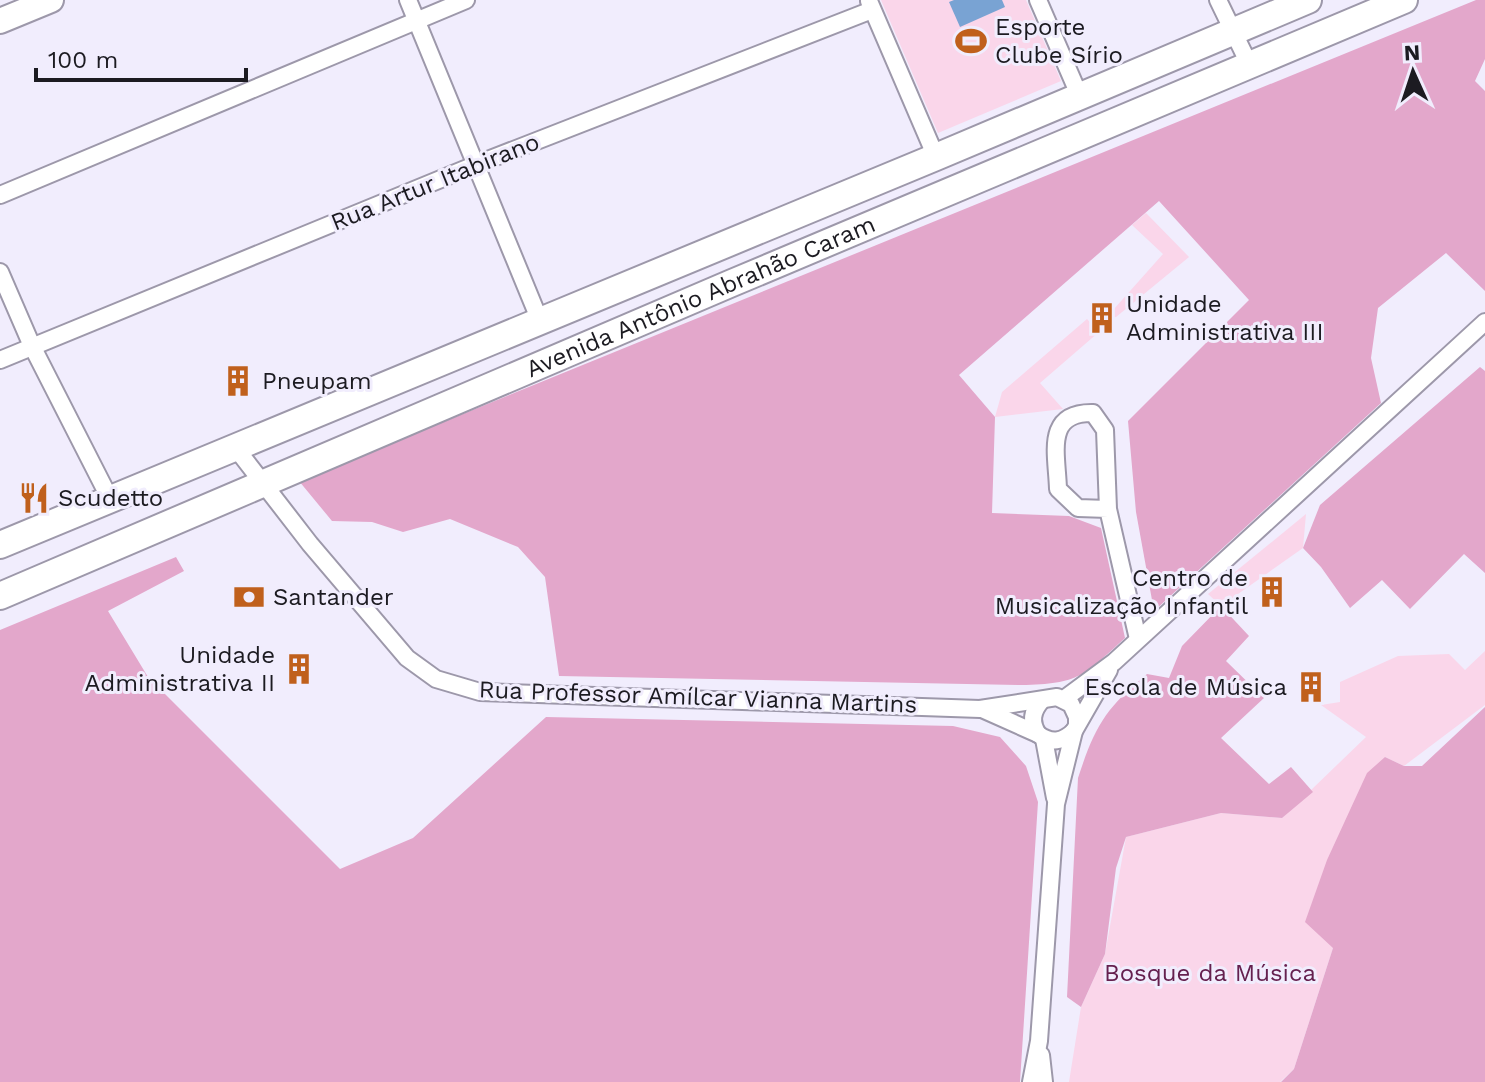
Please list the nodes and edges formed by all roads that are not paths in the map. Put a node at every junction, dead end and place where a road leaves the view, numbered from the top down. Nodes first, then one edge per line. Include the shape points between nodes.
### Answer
1 (51, 0) edge
2 (408, 0) edge
3 (466, 0) edge
4 (1038, 0) edge
5 (1218, 0) edge
6 (1308, 0) edge
7 (1404, 0) edge
8 (870, 5) edge
9 (0, 21) edge
10 (416, 21) junction
11 (1234, 31) junction
12 (1249, 64) junction
13 (1080, 97) junction
14 (936, 157) junction
15 (475, 165) junction
16 (0, 195) edge
17 (736, 240) junction
18 (0, 272) edge
19 (751, 274) junction
20 (540, 321) junction
21 (1483, 327) edge
22 (32, 346) junction
23 (0, 360) edge
24 (235, 447) junction
25 (264, 485) junction
26 (110, 499) junction
27 (1108, 509) junction
28 (0, 545) edge
29 (0, 596) edge
30 (1138, 639) junction
31 (1114, 662) junction
32 (1064, 699) junction
33 (1042, 700) junction
34 (980, 709) junction
35 (1075, 728) junction
36 (1041, 736) junction
37 (1056, 804) junction
38 (1039, 1041) junction
39 (1031, 1082) edge
40 (1044, 1082) edge

1 - 9 street
2 - 10 street
3 - 10 street
4 - 13 street
5 - 11 street
6 - 11 main road, Avenida Antônio Abrahão Caram
7 - 12 main road, Avenida Antônio Abrahão Caram
8 - 14 street
8 - 15 street, Rua Artur Itabirano
10 - 15 street
10 - 16 street
11 - 12 street
11 - 13 main road, Avenida Antônio Abrahão Caram
12 - 19 main road, Avenida Antônio Abrahão Caram
13 - 14 main road, Avenida Antônio Abrahão Caram
14 - 17 main road, Avenida Antônio Abrahão Caram
15 - 20 street
15 - 22 street, Rua Artur Itabirano
17 - 19 main road
17 - 20 main road, Avenida Antônio Abrahão Caram
18 - 22 street
19 - 25 main road, Avenida Antônio Abrahão Caram
20 - 24 main road, Avenida Antônio Abrahão Caram
21 - 30 street
22 - 23 street, Rua Artur Itabirano
22 - 26 street
24 - 25 street, Rua Professor Amílcar Vianna Martins
24 - 26 main road, Avenida Antônio Abrahão Caram
25 - 29 main road, Avenida Antônio Abrahão Caram
25 - 34 street, Rua Professor Amílcar Vianna Martins via 407,658 436,679 480,692
26 - 28 main road, Avenida Antônio Abrahão Caram
27 - 27 street via 1105,430 1093,413 1067,417 1058,430 1058,489 1078,508
27 - 30 street
30 - 31 street
31 - 32 street
31 - 35 street
32 - 33 street
32 - 35 street via 1075,709
33 - 34 street, Rua Professor Amílcar Vianna Martins
33 - 36 street via 1032,717
34 - 36 street, Rua Professor Amílcar Vianna Martins
35 - 36 street via 1061,740
35 - 37 street
36 - 37 street
37 - 38 street
38 - 39 street
38 - 40 street

